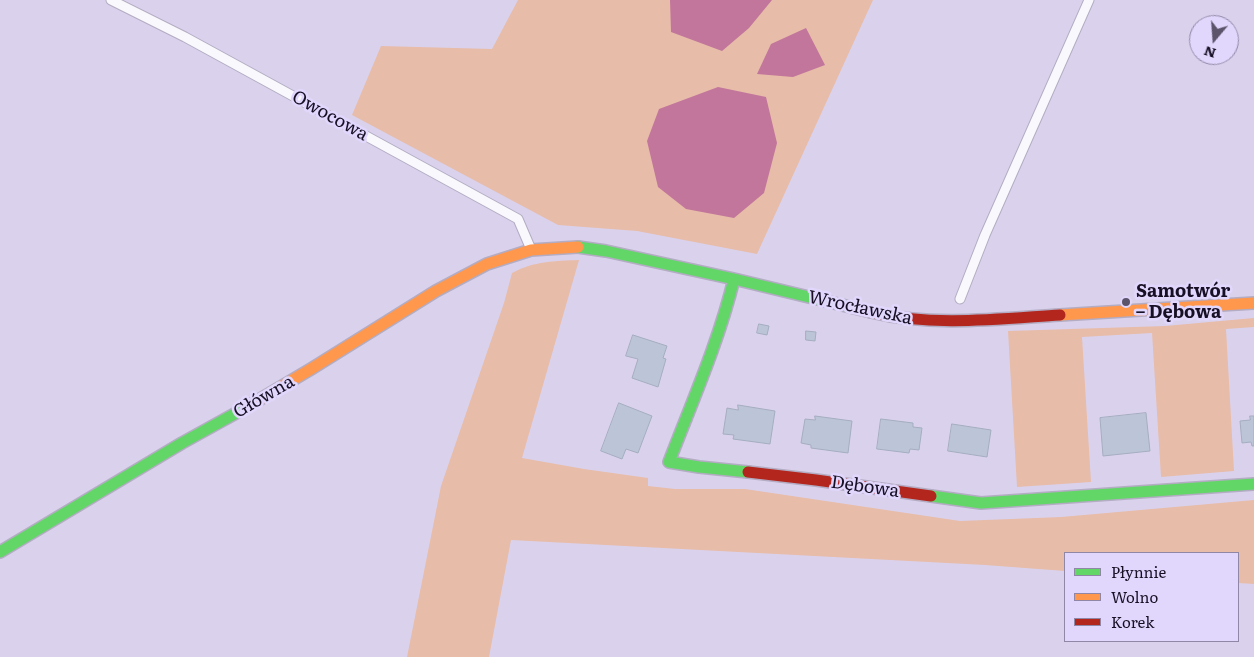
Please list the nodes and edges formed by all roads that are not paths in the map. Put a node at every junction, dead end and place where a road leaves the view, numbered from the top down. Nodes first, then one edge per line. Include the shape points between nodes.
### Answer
1 (112, 0) edge
2 (1089, 0) edge
3 (531, 250) junction
4 (734, 279) junction
5 (960, 298) dead end
6 (1254, 302) edge
7 (1254, 484) edge
8 (0, 552) edge

1 - 3 lane, Owocowa via 518,219
2 - 5 lane
3 - 4 street, Wrocławska via 581,247
3 - 8 street, Główna via 487,264 436,291 311,370
4 - 6 street, Wrocławska via 884,315 924,320 985,320
4 - 7 street, Dębowa via 705,369 669,462 981,503

